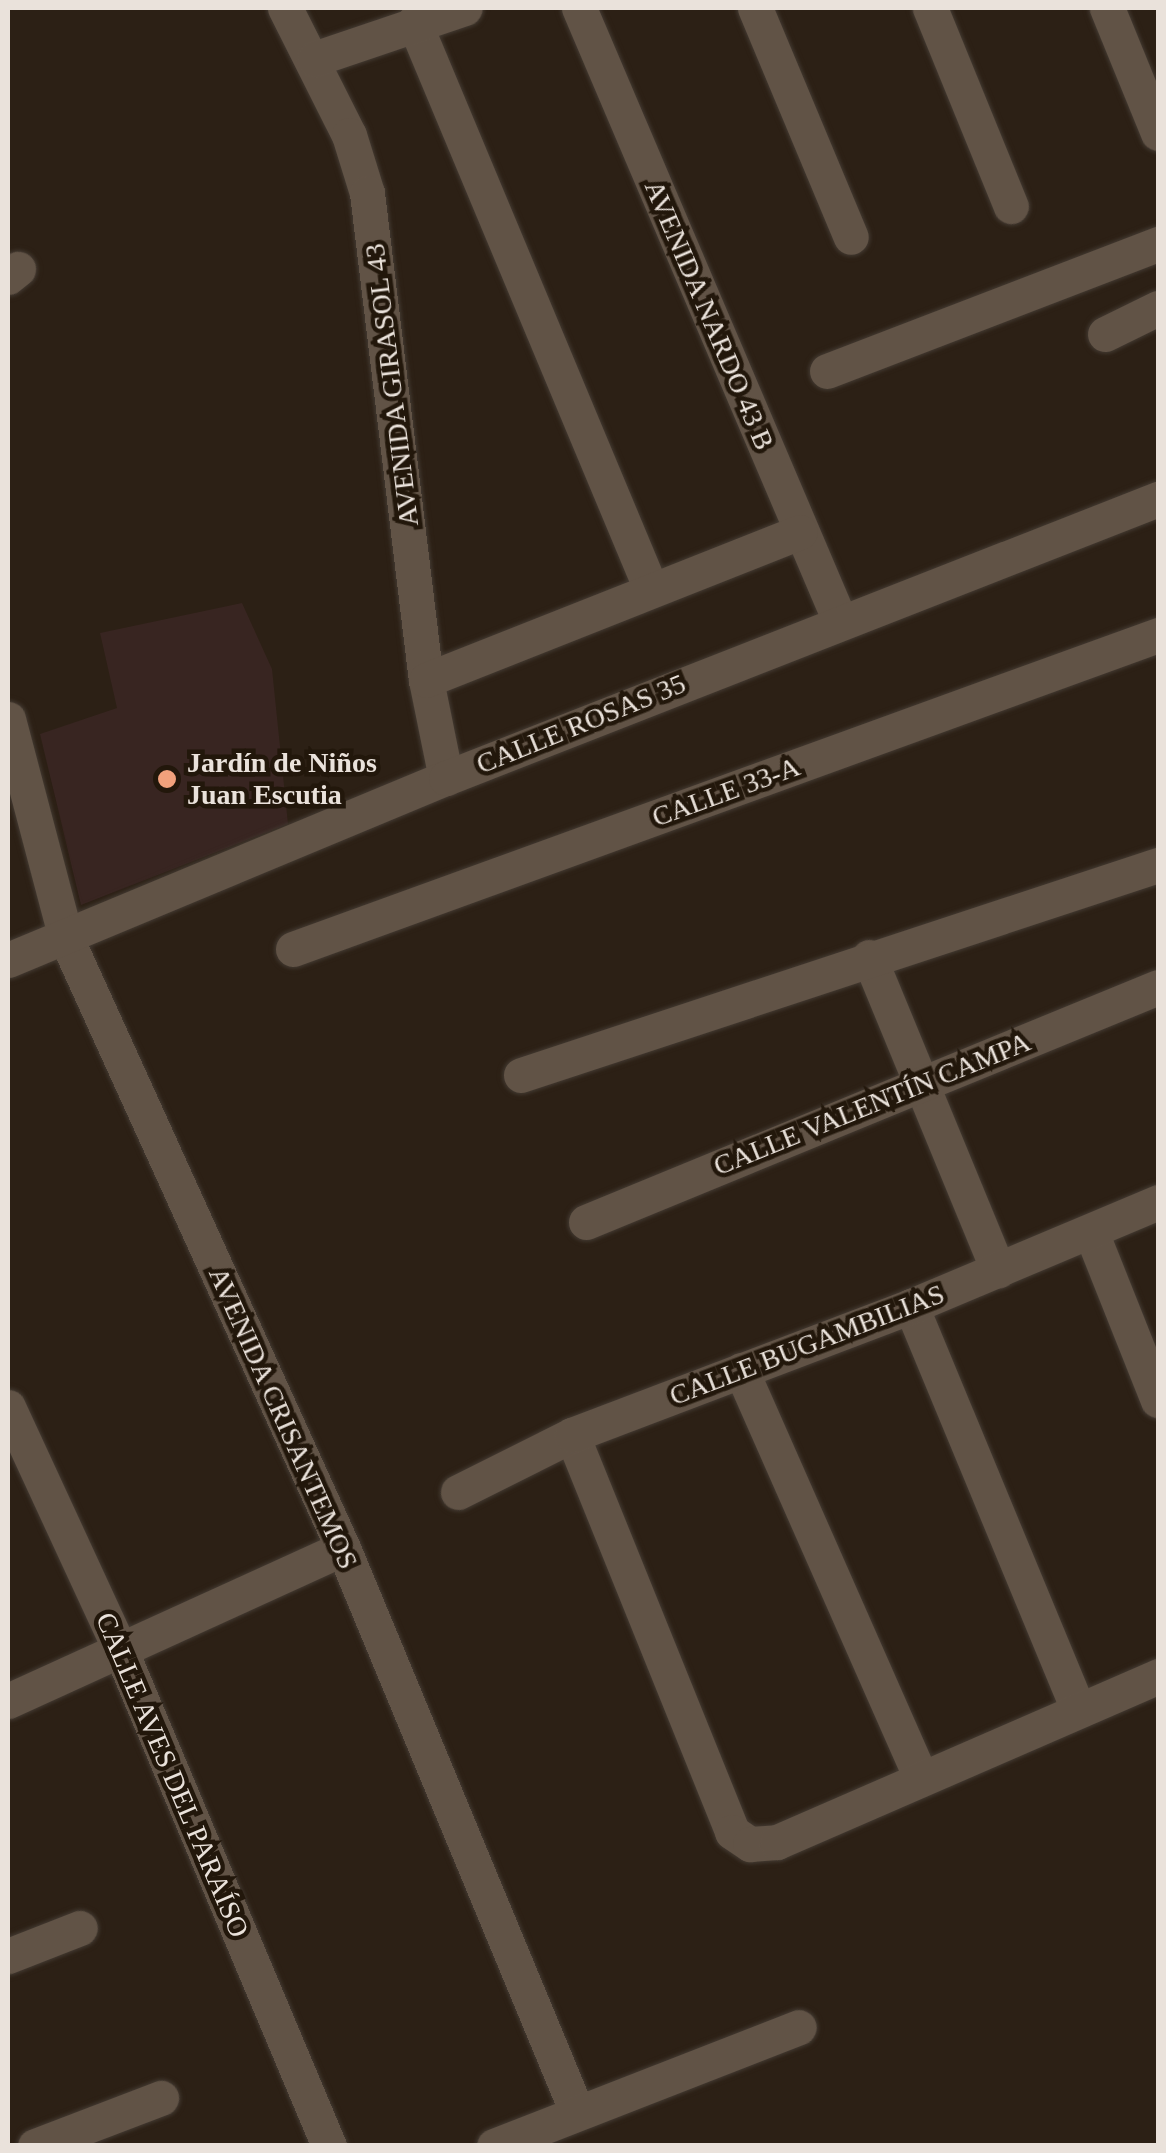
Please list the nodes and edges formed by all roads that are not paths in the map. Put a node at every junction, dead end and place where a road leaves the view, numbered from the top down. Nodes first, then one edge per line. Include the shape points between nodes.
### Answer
1 (285, 8) edge
2 (464, 8) edge
3 (580, 8) edge
4 (756, 8) edge
5 (930, 8) edge
6 (1107, 8) edge
7 (414, 22) junction
8 (314, 59) junction
9 (1158, 132) edge
10 (1012, 206) dead end
11 (851, 236) dead end
12 (1158, 244) edge
13 (1158, 308) edge
14 (1105, 334) dead end
15 (828, 371) dead end
16 (1158, 500) edge
17 (800, 532) junction
18 (651, 589) junction
19 (840, 621) junction
20 (1158, 635) edge
21 (426, 680) junction
22 (8, 720) edge
23 (446, 778) junction
24 (1158, 864) edge
25 (66, 938) junction
26 (294, 950) dead end
27 (869, 957) junction
28 (8, 960) edge
29 (1158, 987) edge
30 (521, 1075) dead end
31 (919, 1083) junction
32 (1158, 1202) edge
33 (586, 1222) dead end
34 (1091, 1232) junction
35 (998, 1270) junction
36 (911, 1306) junction
37 (741, 1370) junction
38 (1158, 1400) edge
39 (8, 1407) edge
40 (572, 1435) junction
41 (458, 1492) dead end
42 (343, 1548) junction
43 (120, 1649) junction
44 (1158, 1676) edge
45 (8, 1701) edge
46 (1078, 1709) junction
47 (920, 1776) junction
48 (80, 1928) dead end
49 (8, 1956) edge
50 (799, 2027) dead end
51 (161, 2098) dead end
52 (577, 2112) junction
53 (35, 2146) edge
54 (329, 2146) edge
55 (494, 2146) edge

1 - 8 street, AVENIDA GIRASOL 43
2 - 7 street
3 - 17 street, AVENIDA NARDO 43 B
4 - 11 street
5 - 10 street
6 - 9 street
7 - 8 street
7 - 18 street
8 - 21 street, AVENIDA GIRASOL 43 via 349,134 370,209
12 - 15 street
13 - 14 street
16 - 19 street, CALLE ROSAS 35
17 - 18 street
17 - 19 street, AVENIDA NARDO 43 B
18 - 21 street
19 - 23 street, CALLE ROSAS 35
20 - 26 street, CALLE 33-A
21 - 23 street, AVENIDA GIRASOL 43
22 - 25 street, AVENIDA CRISANTEMOS
23 - 25 street, CALLE ROSAS 35
24 - 27 street
25 - 28 street, CALLE ROSAS 35
25 - 42 street, AVENIDA CRISANTEMOS
27 - 30 street
27 - 31 street
29 - 31 street, CALLE VALENTÍN CAMPA
31 - 33 street, CALLE VALENTÍN CAMPA
31 - 35 street
32 - 34 street, CALLE BUGAMBILIAS
34 - 35 street, CALLE BUGAMBILIAS
34 - 38 street
35 - 36 street, CALLE BUGAMBILIAS
36 - 37 street, CALLE BUGAMBILIAS
36 - 46 street
37 - 40 street, CALLE BUGAMBILIAS
37 - 47 street
39 - 43 street, CALLE AVES DEL PARAÍSO
40 - 41 street, CALLE BUGAMBILIAS
40 - 47 street via 732,1832 750,1844 777,1842
42 - 43 street
42 - 52 street, AVENIDA CRISANTEMOS
43 - 45 street
43 - 54 street, CALLE AVES DEL PARAÍSO
44 - 46 street
46 - 47 street
48 - 49 street
50 - 52 street
51 - 53 street
52 - 55 street

